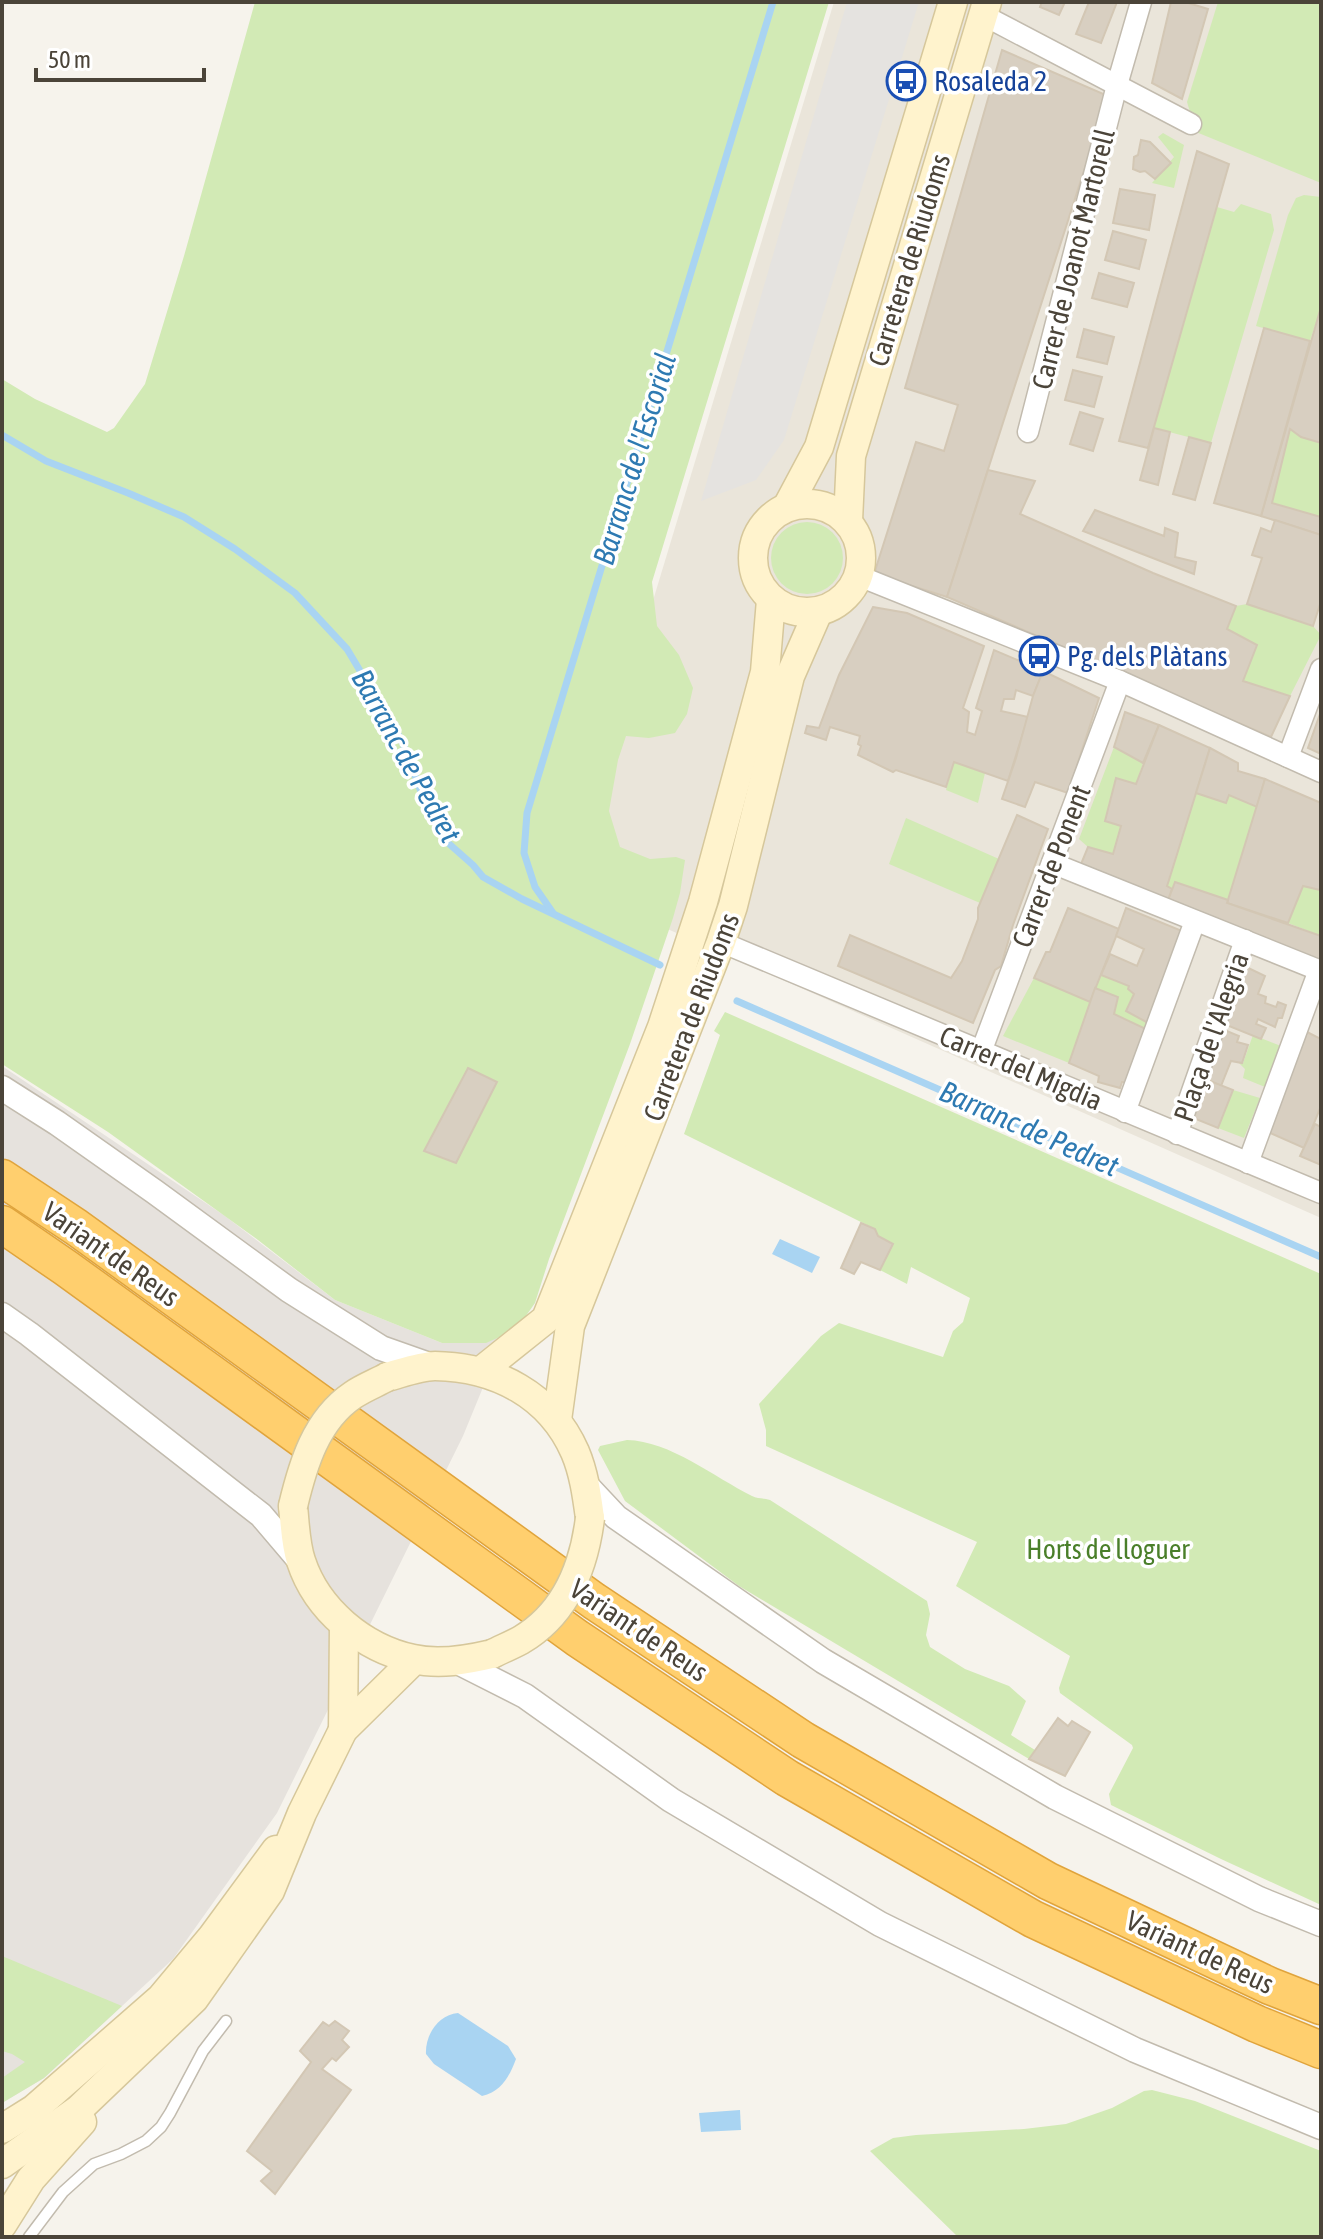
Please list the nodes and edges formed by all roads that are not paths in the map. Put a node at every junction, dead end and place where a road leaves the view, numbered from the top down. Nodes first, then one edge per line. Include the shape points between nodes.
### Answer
1 (953, 2) edge
2 (1141, 2) edge
3 (985, 8) edge
4 (1117, 85) junction
5 (1191, 124) dead end
6 (1028, 432) dead end
7 (787, 507) junction
8 (848, 521) junction
9 (859, 576) junction
10 (771, 600) junction
11 (818, 612) junction
12 (1320, 672) edge
13 (1120, 681) junction
14 (1288, 757) junction
15 (1321, 772) edge
16 (1052, 863) junction
17 (1195, 921) junction
18 (1245, 940) junction
19 (721, 942) junction
20 (1320, 971) edge
21 (981, 1052) junction
22 (2, 1088) edge
23 (1125, 1112) junction
24 (1177, 1134) junction
25 (1248, 1163) junction
26 (2, 1178) edge
27 (1321, 1193) edge
28 (2, 1224) edge
29 (2, 1315) edge
30 (432, 1366) junction
31 (481, 1371) junction
32 (557, 1420) junction
33 (586, 1485) junction
34 (301, 1563) junction
35 (344, 1626) junction
36 (414, 1660) junction
37 (458, 1662) junction
38 (343, 1730) junction
39 (302, 1813) junction
40 (270, 1891) junction
41 (1321, 1924) edge
42 (212, 1937) junction
43 (1321, 2006) edge
44 (226, 2021) dead end
45 (1321, 2050) edge
46 (34, 2109) junction
47 (2, 2122) edge
48 (1321, 2127) edge
49 (2, 2129) edge
50 (2, 2147) edge
51 (2, 2164) edge
52 (2, 2225) edge
53 (29, 2237) edge

1 - 7 main road, Carretera de Riudoms via 819,447
2 - 4 street, Carrer de Joanot Martorell
3 - 4 street
3 - 8 main road, Carretera de Riudoms via 851,456
4 - 5 street
4 - 6 street, Carrer de Joanot Martorell
7 - 8 main road via 815,504
7 - 10 main road via 770,517 753,545 757,583
8 - 9 main road via 862,557
9 - 11 main road via 836,605
9 - 13 street
10 - 11 main road via 790,611
10 - 31 main road, Carretera de Riudoms via 765,672 703,902 662,1027 546,1319
11 - 19 main road, Carretera de Riudoms via 790,676
12 - 14 street
13 - 14 street
13 - 16 street, Carrer de Ponent
14 - 15 street
16 - 17 street
16 - 21 street, Carrer de Ponent
17 - 18 street
17 - 23 street, Plaça de l'Alegria
18 - 20 street
18 - 24 street, Plaça de l'Alegria
19 - 21 street, Carrer del Migdia
19 - 32 main road, Carretera de Riudoms via 570,1326
20 - 25 street
21 - 23 street, Carrer del Migdia
22 - 30 street via 289,1290 381,1348
23 - 24 street, Carrer del Migdia
24 - 25 street, Carrer del Migdia
25 - 27 street, Carrer del Migdia
26 - 43 highway, Variant de Reus via 594,1601 803,1740 1048,1881
28 - 45 highway, Variant de Reus via 577,1638 787,1778 1033,1919
29 - 34 street via 261,1515
30 - 31 main road
30 - 34 main road, bridge via 387,1377 352,1395 314,1440 293,1506
31 - 32 main road via 521,1388
32 - 33 main road
33 - 37 main road, bridge via 587,1542 564,1600 522,1639
33 - 41 street via 616,1517 823,1661 1055,1797 1259,1899
34 - 35 main road via 320,1598
35 - 36 main road
35 - 38 main road
36 - 37 main road
36 - 38 main road
37 - 48 street via 525,1696 671,1800 880,1924 1135,2050
38 - 39 main road
39 - 40 main road
39 - 42 main road
40 - 51 main road via 194,1999 78,2110
40 - 52 main road via 202,2008 86,2117 31,2179
42 - 46 main road via 161,1998
42 - 50 main road via 168,2009 69,2099
44 - 53 lane via 161,2127 146,2141 94,2164 63,2192
46 - 47 lane
46 - 49 main road

